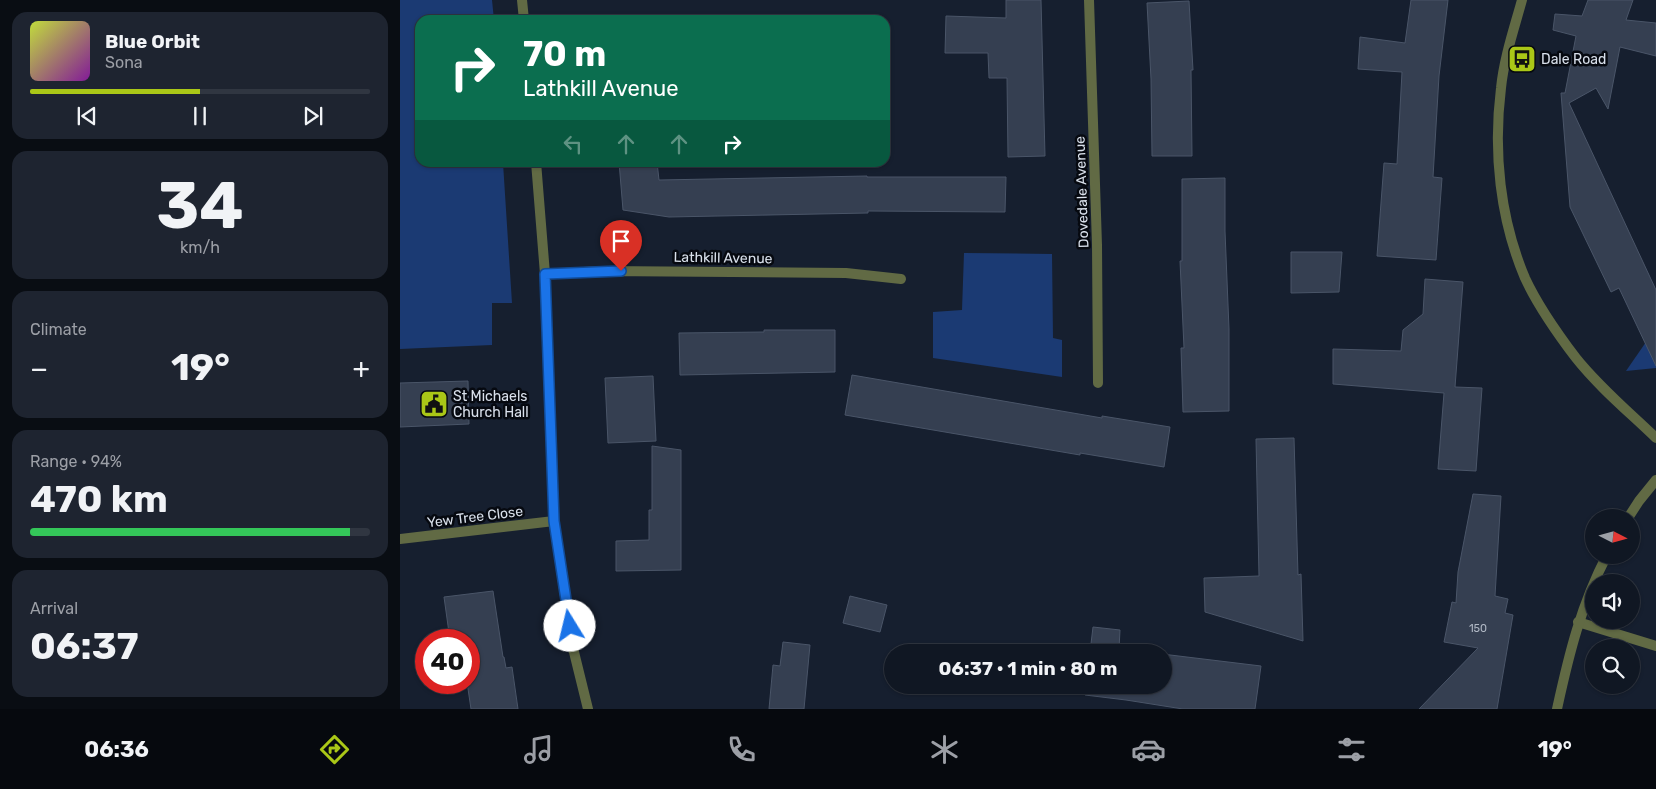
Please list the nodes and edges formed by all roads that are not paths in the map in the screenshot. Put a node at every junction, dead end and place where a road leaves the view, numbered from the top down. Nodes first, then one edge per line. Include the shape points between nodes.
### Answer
1 (522, 0) edge
2 (1089, 0) edge
3 (1522, 0) edge
4 (524, 15) edge
5 (536, 167) edge
6 (545, 274) junction
7 (901, 279) dead end
8 (1098, 383) dead end
9 (1656, 438) edge
10 (1656, 480) edge
11 (1634, 509) edge
12 (554, 521) junction
13 (400, 539) edge
14 (1602, 564) edge
15 (1578, 622) junction
16 (1656, 646) edge
17 (588, 709) edge
18 (1557, 709) edge

1 - 4 street
2 - 8 street, Dovedale Avenue via 1098,245
3 - 9 street via 1506,62 1499,114 1500,179 1511,233 1526,278 1576,359
5 - 6 street
6 - 7 street, Lathkill Avenue via 603,271 846,273
6 - 12 street
10 - 11 street
12 - 13 street, Yew Tree Close
12 - 17 street via 572,644
14 - 15 street
15 - 16 street
15 - 18 street

